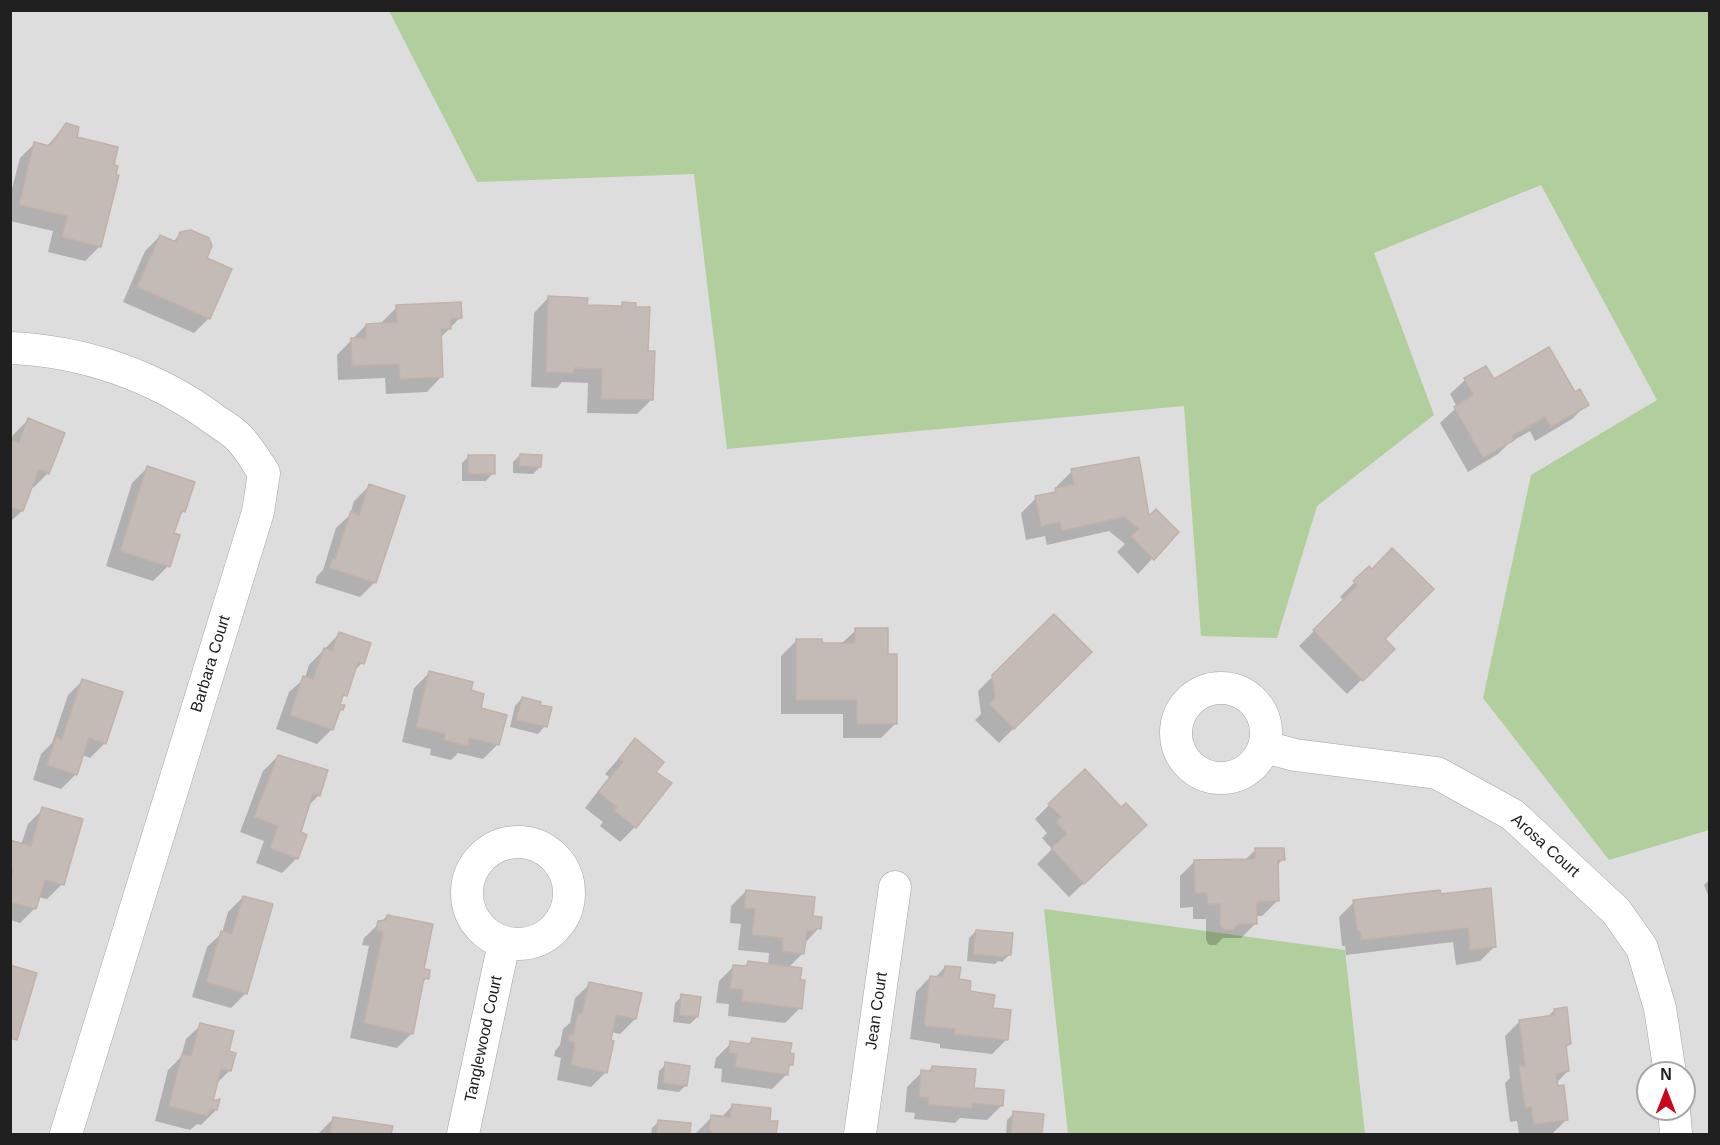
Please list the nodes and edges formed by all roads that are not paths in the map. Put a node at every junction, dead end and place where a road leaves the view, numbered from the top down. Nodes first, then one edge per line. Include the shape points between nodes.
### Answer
1 (10, 348) edge
2 (1265, 747) dead end
3 (895, 887) dead end
4 (504, 943) dead end
5 (1668, 1061) edge
6 (66, 1134) edge
7 (463, 1134) edge
8 (860, 1134) edge

1 - 6 street, Barbara Court via 95,361 150,380 238,436 264,473 258,512
2 - 5 street, Arosa Court via 1437,773 1513,815 1616,912 1642,948 1660,1008
3 - 8 street, Jean Court
4 - 7 street, Tanglewood Court

